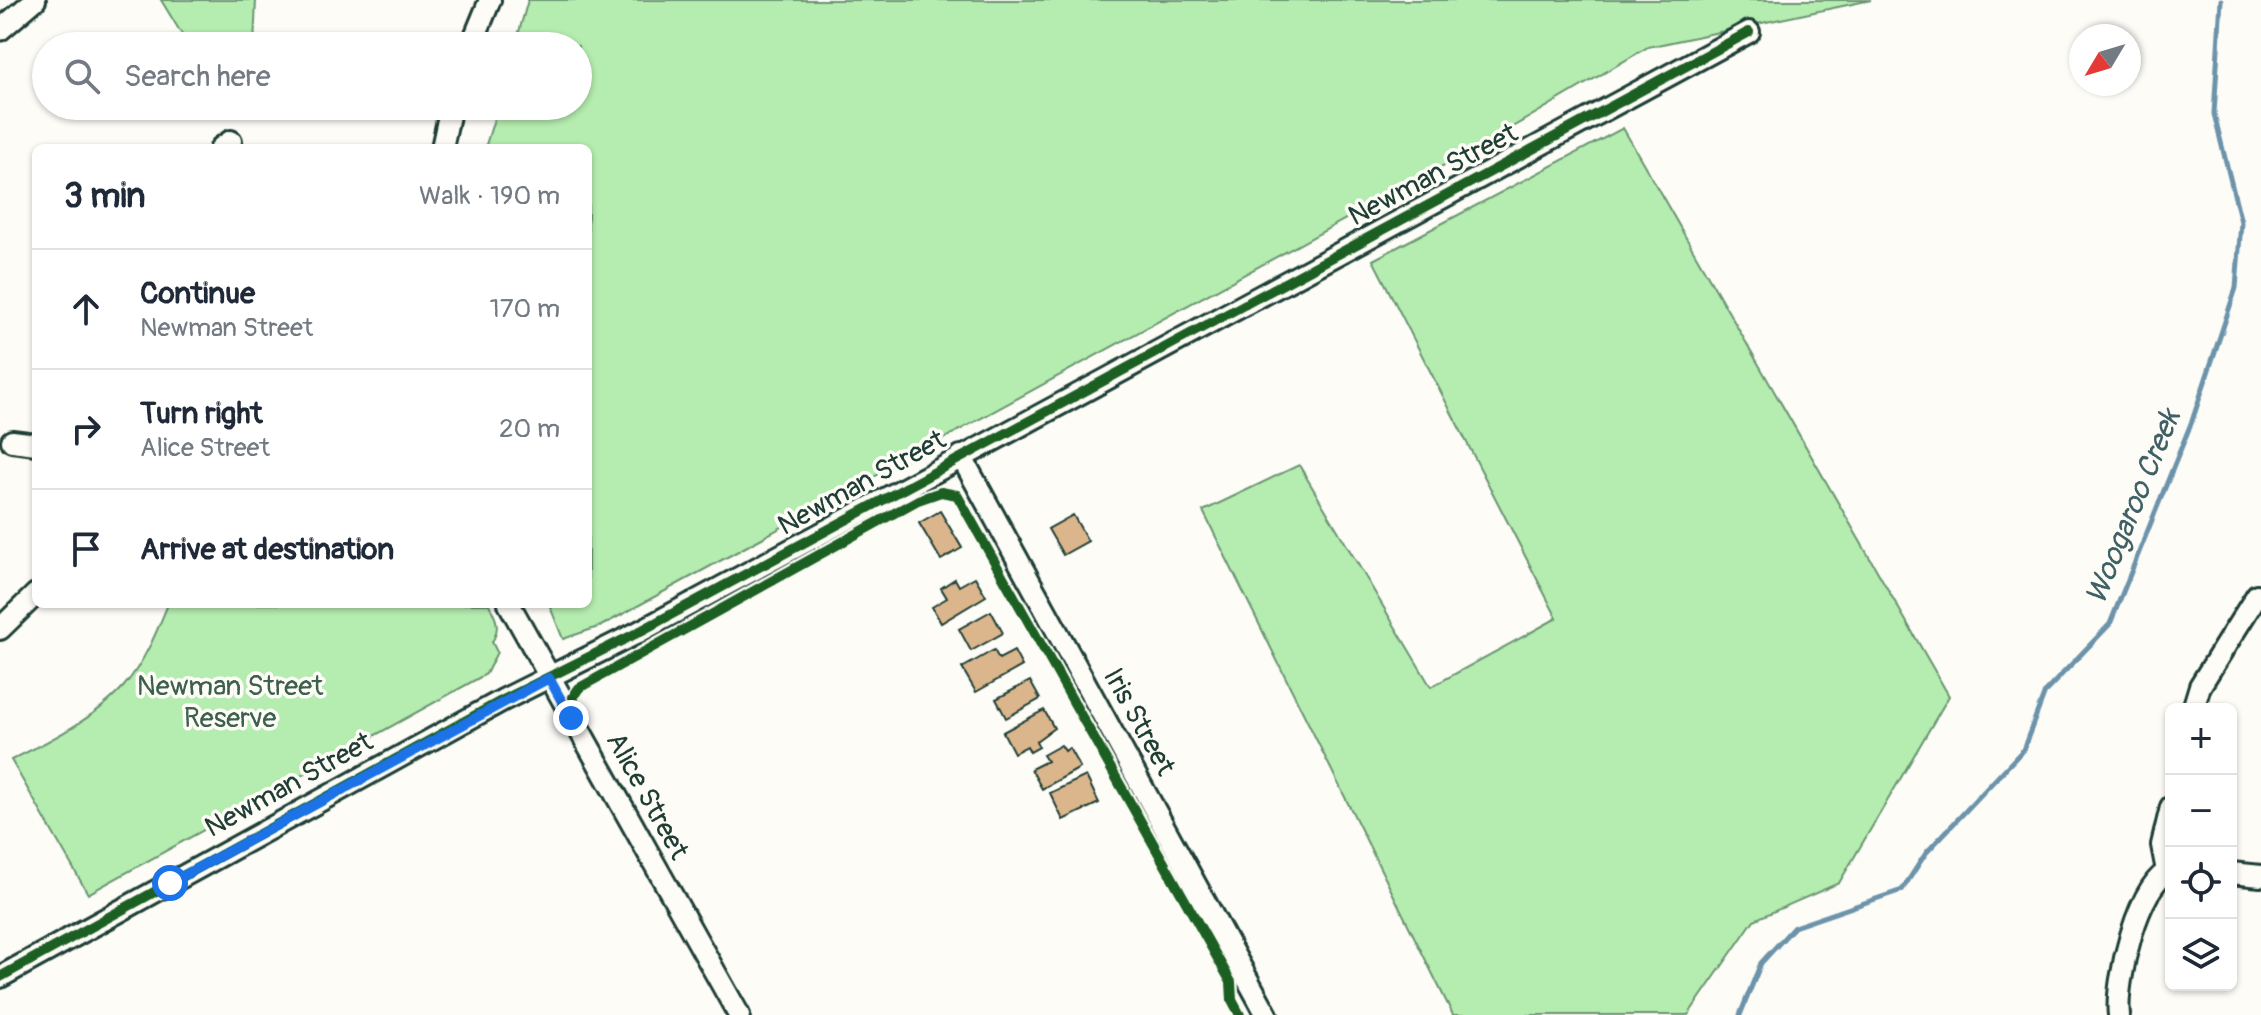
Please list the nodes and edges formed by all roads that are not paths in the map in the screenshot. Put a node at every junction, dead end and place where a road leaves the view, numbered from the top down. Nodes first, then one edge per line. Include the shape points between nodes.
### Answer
1 (35, 0) edge
2 (490, 0) edge
3 (0, 30) edge
4 (477, 32) edge
5 (1749, 32) dead end
6 (448, 120) edge
7 (443, 144) edge
8 (12, 441) dead end
9 (32, 444) edge
10 (961, 456) junction
11 (2257, 595) dead end
12 (32, 598) edge
13 (511, 608) edge
14 (0, 629) edge
15 (549, 678) junction
16 (2195, 703) edge
17 (2165, 832) edge
18 (2165, 856) edge
19 (2165, 874) edge
20 (2237, 874) edge
21 (2261, 876) edge
22 (0, 977) edge
23 (739, 1015) edge
24 (1267, 1015) edge
25 (2119, 1015) edge

1 - 3 street
2 - 4 street
5 - 10 street, Newman Street
6 - 7 street
8 - 9 street
10 - 15 street, Newman Street
10 - 24 street, Iris Street
11 - 16 street
12 - 14 street
13 - 15 street, Alice Street
15 - 22 street, Newman Street
15 - 23 street, Alice Street
17 - 18 street
19 - 25 street via 2143,898 2117,998
20 - 21 street

